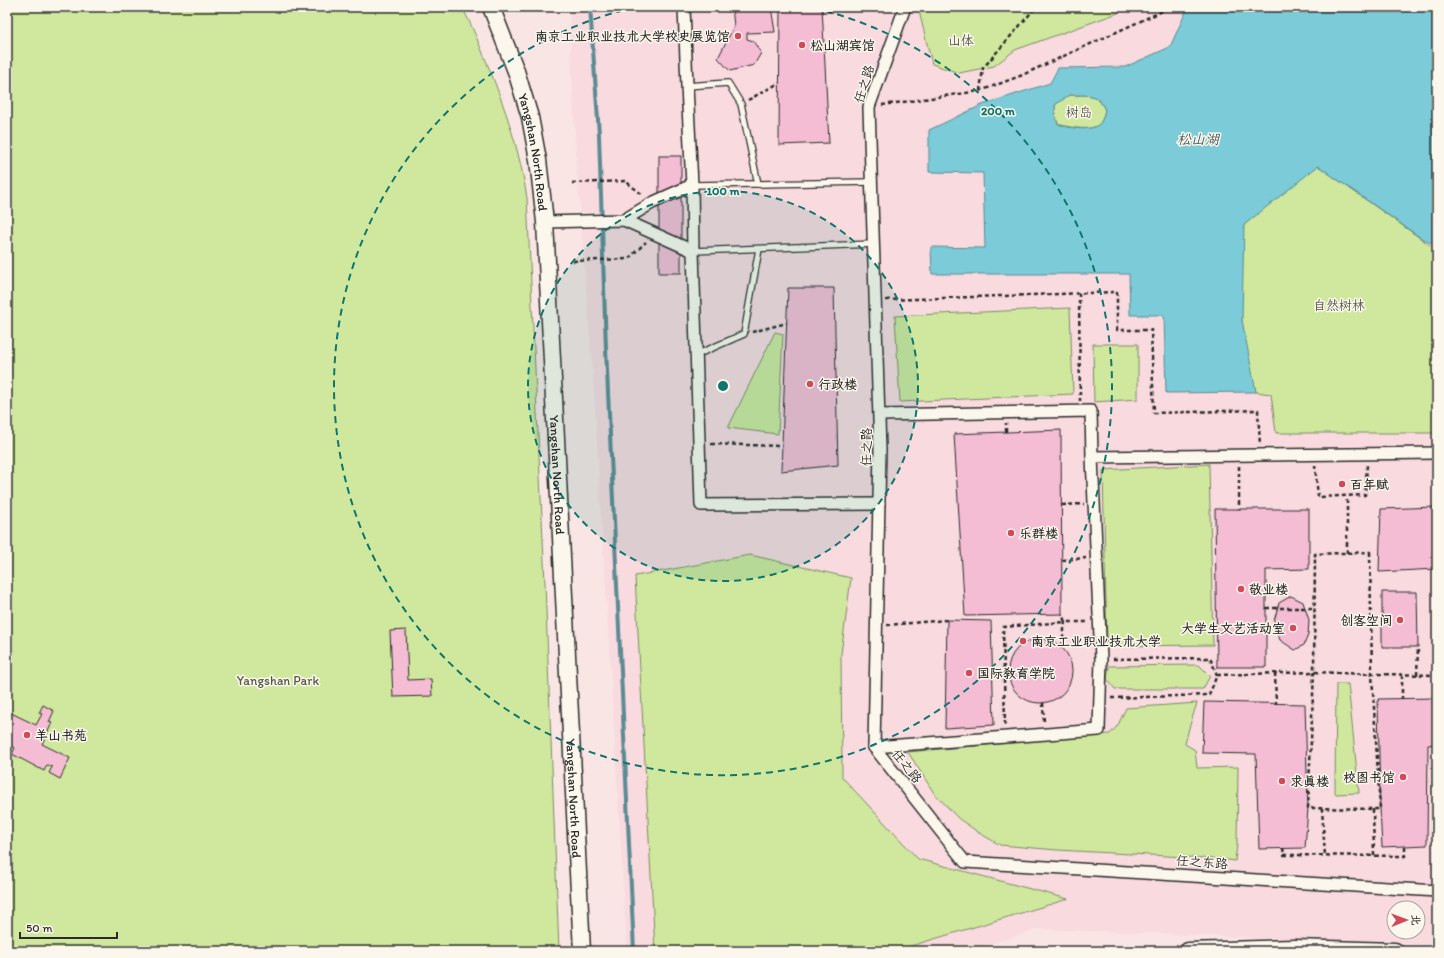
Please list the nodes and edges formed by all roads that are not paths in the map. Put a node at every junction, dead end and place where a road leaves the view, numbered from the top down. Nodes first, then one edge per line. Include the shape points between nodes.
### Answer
1 (491, 7) edge
2 (684, 7) edge
3 (905, 7) edge
4 (687, 86) junction
5 (872, 182) junction
6 (758, 184) junction
7 (692, 185) junction
8 (624, 220) junction
9 (545, 222) junction
10 (874, 244) junction
11 (759, 248) junction
12 (693, 251) junction
13 (696, 355) junction
14 (880, 415) junction
15 (1437, 453) edge
16 (1092, 457) junction
17 (879, 504) junction
18 (874, 747) junction
19 (965, 862) joint
20 (1437, 891) edge
21 (582, 951) edge
22 (1188, 951) edge
23 (1395, 951) edge

1 - 9 street, Yangshan North Road via 516,71 530,117
2 - 4 street
3 - 5 street, 任之路 via 869,107
4 - 6 lane via 728,83 740,104
4 - 7 street
5 - 6 lane
5 - 10 street, 任之路
6 - 7 lane
7 - 8 street via 652,203
7 - 12 street
8 - 9 street
8 - 12 street
9 - 21 street, Yangshan North Road
10 - 11 lane
10 - 14 street, 任之路
11 - 12 lane
11 - 13 lane via 744,334
12 - 13 street
13 - 17 street via 701,505
14 - 16 street via 1091,412
14 - 17 street, 任之路
15 - 16 street
16 - 18 street via 1101,659 1099,730
17 - 18 street, 任之路
18 - 19 street, 任之路
19 - 20 street, 任之东路
22 - 23 street via 1294,948

